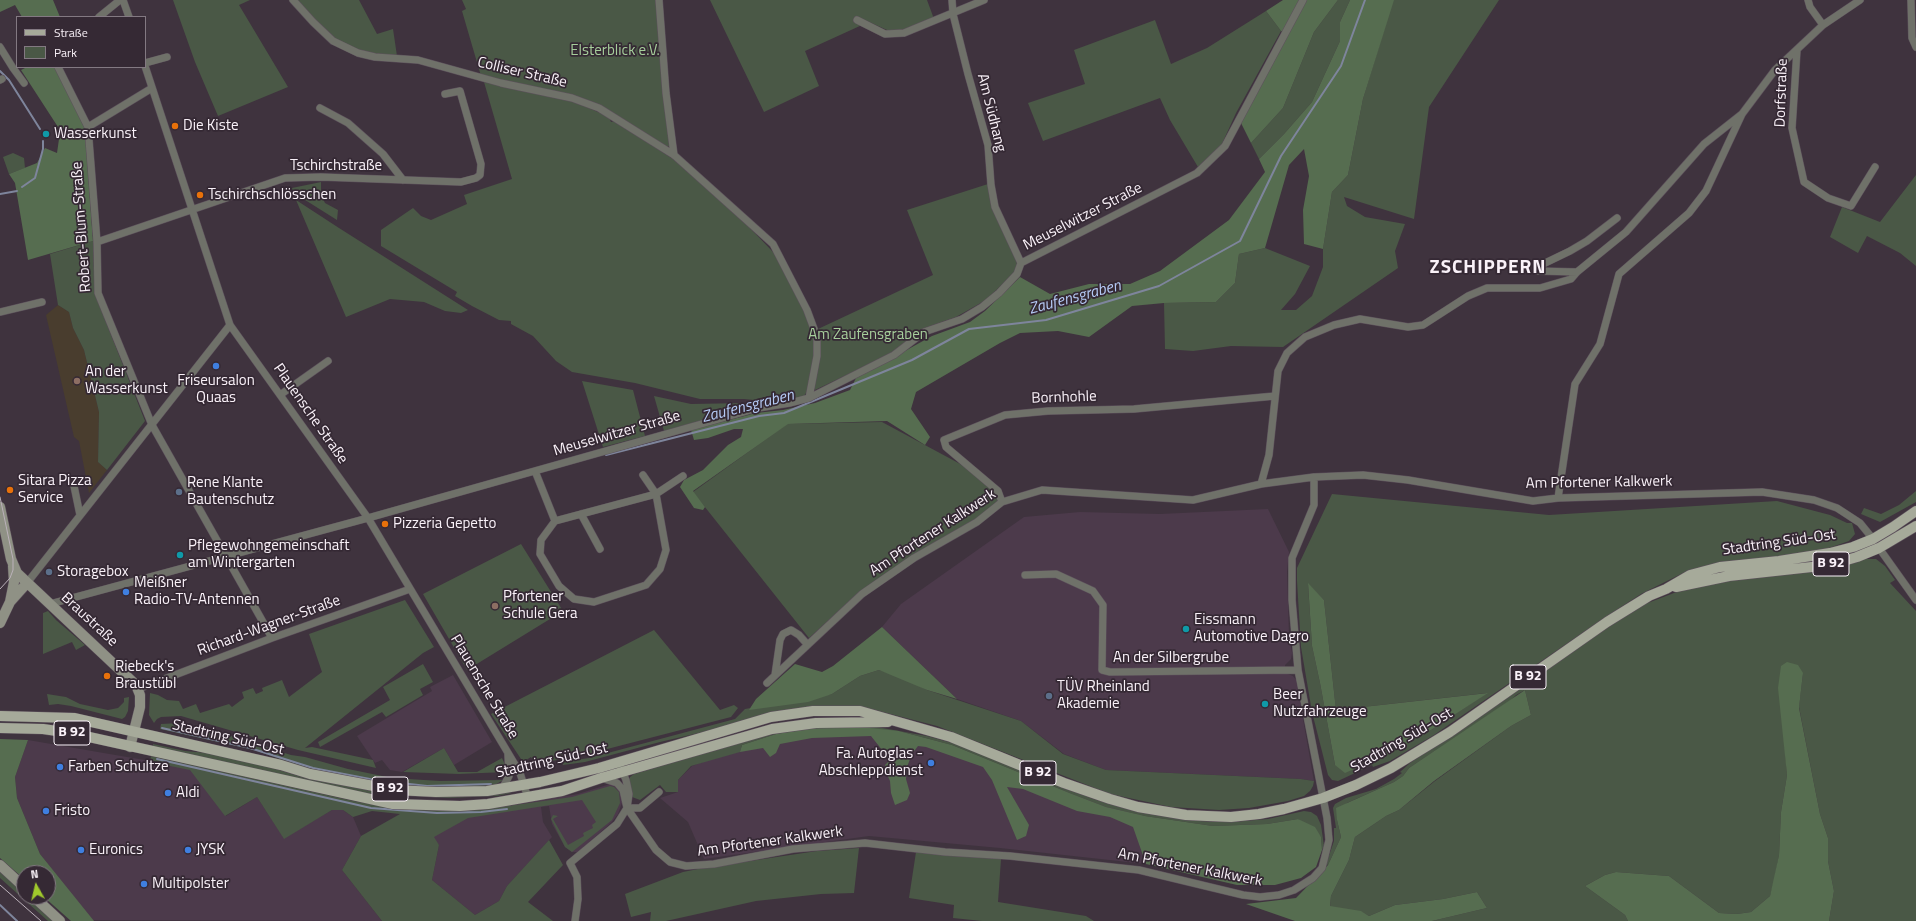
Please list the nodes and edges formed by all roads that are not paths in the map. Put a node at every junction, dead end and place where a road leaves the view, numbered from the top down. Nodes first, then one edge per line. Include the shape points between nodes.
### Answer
1 (120, 0) edge
2 (123, 0) edge
3 (294, 0) edge
4 (659, 0) edge
5 (952, 0) edge
6 (984, 0) edge
7 (1303, 0) edge
8 (1808, 0) edge
9 (1860, 0) edge
10 (1911, 0) edge
11 (953, 14) junction
12 (100, 16) edge
13 (129, 16) edge
14 (857, 20) dead end
15 (1823, 25) junction
16 (1916, 47) edge
17 (0, 48) edge
18 (1797, 50) junction
19 (167, 57) dead end
20 (146, 64) edge
21 (146, 67) edge
22 (58, 68) edge
23 (24, 83) dead end
24 (152, 88) junction
25 (445, 94) dead end
26 (320, 108) dead end
27 (1742, 114) junction
28 (88, 128) junction
29 (674, 155) junction
30 (1874, 167) dead end
31 (403, 180) junction
32 (192, 210) junction
33 (1617, 218) dead end
34 (97, 242) junction
35 (1021, 263) junction
36 (1577, 272) junction
37 (42, 302) dead end
38 (0, 312) edge
39 (230, 325) junction
40 (328, 361) dead end
41 (280, 395) junction
42 (1275, 396) junction
43 (809, 398) junction
44 (152, 425) junction
45 (535, 471) junction
46 (643, 475) dead end
47 (683, 476) dead end
48 (1314, 477) junction
49 (1261, 484) junction
50 (74, 486) dead end
51 (656, 494) junction
52 (1558, 498) junction
53 (1002, 502) junction
54 (0, 507) edge
55 (1916, 511) edge
56 (581, 514) junction
57 (80, 515) junction
58 (368, 518) junction
59 (555, 521) junction
60 (1916, 526) edge
61 (1873, 539) junction
62 (1879, 548) junction
63 (600, 549) dead end
64 (227, 556) junction
65 (13, 565) junction
66 (1025, 575) dead end
67 (27, 584) junction
68 (410, 589) junction
69 (1666, 589) junction
70 (1916, 600) edge
71 (10, 602) junction
72 (50, 604) junction
73 (0, 623) edge
74 (272, 638) junction
75 (807, 644) junction
76 (1298, 670) junction
77 (775, 675) junction
78 (766, 683) dead end
79 (138, 690) junction
80 (0, 716) edge
81 (894, 722) junction
82 (0, 728) edge
83 (134, 732) junction
84 (130, 746) junction
85 (508, 752) junction
86 (618, 761) junction
87 (625, 776) junction
88 (601, 778) junction
89 (525, 785) junction
90 (502, 789) junction
91 (659, 792) dead end
92 (528, 798) junction
93 (1323, 798) junction
94 (627, 808) junction
95 (0, 865) edge
96 (16, 880) edge
97 (43, 905) edge
98 (60, 921) edge
99 (575, 921) edge

1 - 12 street
2 - 13 street
3 - 29 street, Colliser Straße via 333,41 358,53 375,57 418,60 501,83 572,98 599,108
4 - 29 street
5 - 11 street, Am Südhang
6 - 11 street
7 - 35 street, Meuselwitzer Straße via 1225,146 1197,172
8 - 15 street
9 - 15 street, Dorfstraße
10 - 16 street via 1912,38
11 - 14 street via 904,33 885,34
11 - 35 street, Am Südhang via 988,145 995,207
15 - 18 street, Dorfstraße
17 - 23 street
18 - 27 street, Dorfstraße via 1775,70
18 - 30 street, Dorfstraße via 1792,128 1804,182 1828,198 1851,206
19 - 20 street
21 - 24 street, Plauensche Straße
22 - 28 street, Robert-Blum-Straße
24 - 28 street
24 - 32 street, Plauensche Straße
25 - 31 street, Tschirchstraße via 460,91 481,164 480,175 461,182
26 - 31 street via 348,123 383,154
27 - 36 street, Dorfstraße via 1704,144 1626,232
27 - 52 street, Dorfstraße via 1706,191 1689,213 1619,274 1600,344 1575,384
28 - 34 street, Robert-Blum-Straße
29 - 43 street, Colliser Straße via 772,244 807,310 817,337 817,356
31 - 32 street, Tschirchstraße via 285,178
32 - 34 street, Tschirchstraße
32 - 39 street, Plauensche Straße
33 - 36 street via 1570,252 1541,265 1537,271
34 - 44 street, Robert-Blum-Straße via 98,293
35 - 43 street, Meuselwitzer Straße via 1016,274 1000,293 982,307 962,319 924,332 894,355
36 - 42 street, Dorfstraße via 1571,279 1540,288 1487,288 1468,296 1423,325 1408,327 1360,319 1334,325 1305,337 1287,353 1278,371
37 - 38 street
39 - 41 street, Plauensche Straße
39 - 44 street
40 - 41 street
41 - 58 street, Plauensche Straße
42 - 49 street via 1270,455
42 - 53 street, Bornhohle via 1134,409 1005,415 944,440 946,447 998,491
43 - 45 street, Meuselwitzer Straße via 763,407
44 - 57 street
44 - 64 street, Robert-Blum-Straße
45 - 58 street, Meuselwitzer Straße
45 - 59 street
46 - 51 street
47 - 51 street
48 - 49 street, Am Pfortener Kalkwerk
48 - 52 street, Am Pfortener Kalkwerk via 1362,475 1533,501
48 - 76 street, Am Pfortener Kalkwerk via 1314,505 1292,558 1292,600
49 - 53 street, Am Pfortener Kalkwerk via 1193,500 1042,490
50 - 57 street
51 - 56 street
51 - 59 street via 666,550 660,569 646,585 594,602 574,599 559,586 540,554 541,540
52 - 61 street, Am Pfortener Kalkwerk via 1762,492 1814,500 1837,508 1860,523
53 - 75 street, Am Pfortener Kalkwerk via 977,522 914,558 862,594
54 - 65 main road
55 - 61 main road, Stadtring Süd-Ost / B 92
56 - 59 street
56 - 63 street
57 - 67 street
58 - 64 street, Meuselwitzer Straße
58 - 68 street, Plauensche Straße
60 - 62 main road, Stadtring Süd-Ost / B 92
61 - 69 main road, Stadtring Süd-Ost / B 92 via 1830,553 1702,570
62 - 69 main road, Stadtring Süd-Ost / B 92 via 1830,565 1728,576
62 - 70 street
64 - 72 street, Meuselwitzer Straße
64 - 74 street, Robert-Blum-Straße
65 - 67 main road, Braustraße
65 - 71 main road via 14,582
66 - 76 street, An der Silbergrube via 1056,574 1094,591 1103,605 1102,670
67 - 71 main road
67 - 72 main road, Braustraße
68 - 74 street, Richard-Wagner-Straße
68 - 85 street, Plauensche Straße
69 - 93 main road, Stadtring Süd-Ost / B 92 via 1649,596 1607,622 1416,753 1356,785
71 - 72 main road via 23,596 35,596
71 - 73 main road
72 - 79 main road, Braustraße via 132,680
74 - 79 street, Richard-Wagner-Straße
75 - 77 street, Am Pfortener Kalkwerk
75 - 77 street via 791,630 783,634
76 - 93 street, Am Pfortener Kalkwerk
77 - 78 street, Am Pfortener Kalkwerk
79 - 83 main road via 140,707
80 - 83 main road, Stadtring Süd-Ost / B 92 via 74,718
81 - 86 main road, Stadtring Süd-Ost / B 92 via 860,711 791,713 743,724
81 - 87 main road, Stadtring Süd-Ost / B 92 via 816,723 772,729 636,768
81 - 93 main road, Stadtring Süd-Ost / B 92 via 951,737 1064,783 1138,807 1186,815 1231,816 1284,809
82 - 84 main road, Stadtring Süd-Ost / B 92 via 66,732
83 - 84 main road
83 - 90 main road, Stadtring Süd-Ost / B 92 via 281,765 310,774 395,790 436,792
84 - 92 main road, Stadtring Süd-Ost / B 92 via 393,804 460,806
85 - 89 street, Plauensche Straße
85 - 90 street, Plauensche Straße via 509,776
86 - 87 street
86 - 89 main road, Stadtring Süd-Ost / B 92
87 - 88 main road, Stadtring Süd-Ost / B 92
87 - 94 street
88 - 92 main road, Stadtring Süd-Ost / B 92 via 562,791
88 - 94 street via 614,781 620,786
89 - 90 main road, Stadtring Süd-Ost / B 92
89 - 92 street, Plauensche Straße
91 - 94 street via 640,808
93 - 94 street, Am Pfortener Kalkwerk via 1329,840 1322,868 1313,878 1294,890 1280,895 1260,897 1139,870 865,843 793,849 714,864 686,866 670,862 656,850
94 - 99 street via 617,824 570,863 577,877
95 - 96 main road
97 - 98 main road

